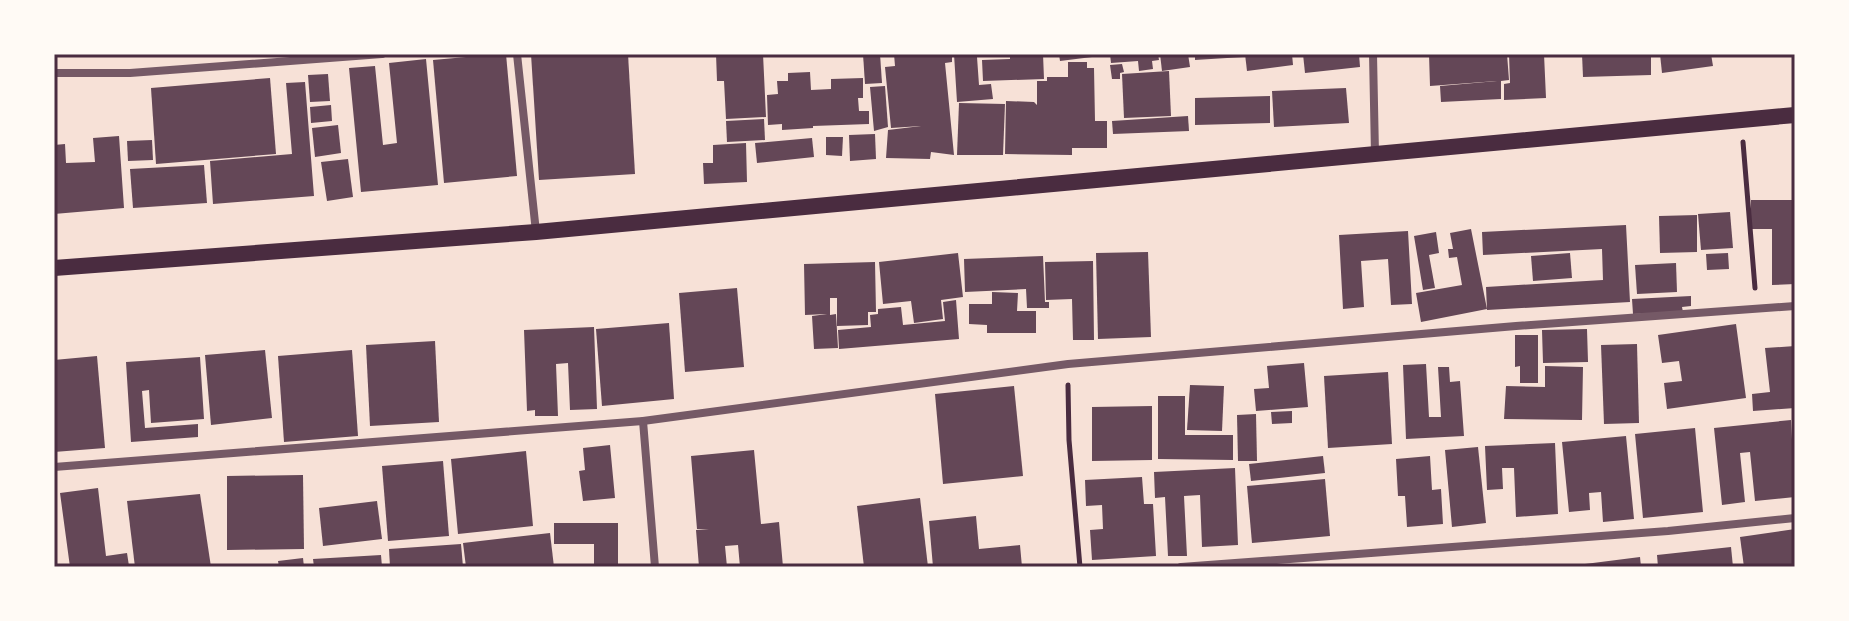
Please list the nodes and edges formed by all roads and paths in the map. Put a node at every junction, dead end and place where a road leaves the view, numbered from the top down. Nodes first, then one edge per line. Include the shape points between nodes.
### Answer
1 (382, 54) edge
2 (517, 54) edge
3 (1373, 54) edge
4 (54, 73) edge
5 (1795, 115) edge
6 (1741, 120) junction
7 (1375, 154) junction
8 (536, 232) junction
9 (54, 268) edge
10 (1795, 306) edge
11 (1756, 309) junction
12 (1068, 364) junction
13 (643, 421) junction
14 (54, 467) edge
15 (1795, 518) edge
16 (655, 567) edge
17 (1080, 567) edge
18 (1181, 567) edge

1 - 4 street via 130,73
2 - 8 street
3 - 7 street
5 - 6 main road
6 - 7 main road
6 - 11 path
7 - 8 main road
8 - 9 main road
10 - 11 street
11 - 12 street
12 - 13 street
12 - 17 path
13 - 14 street
13 - 16 street
15 - 18 street

